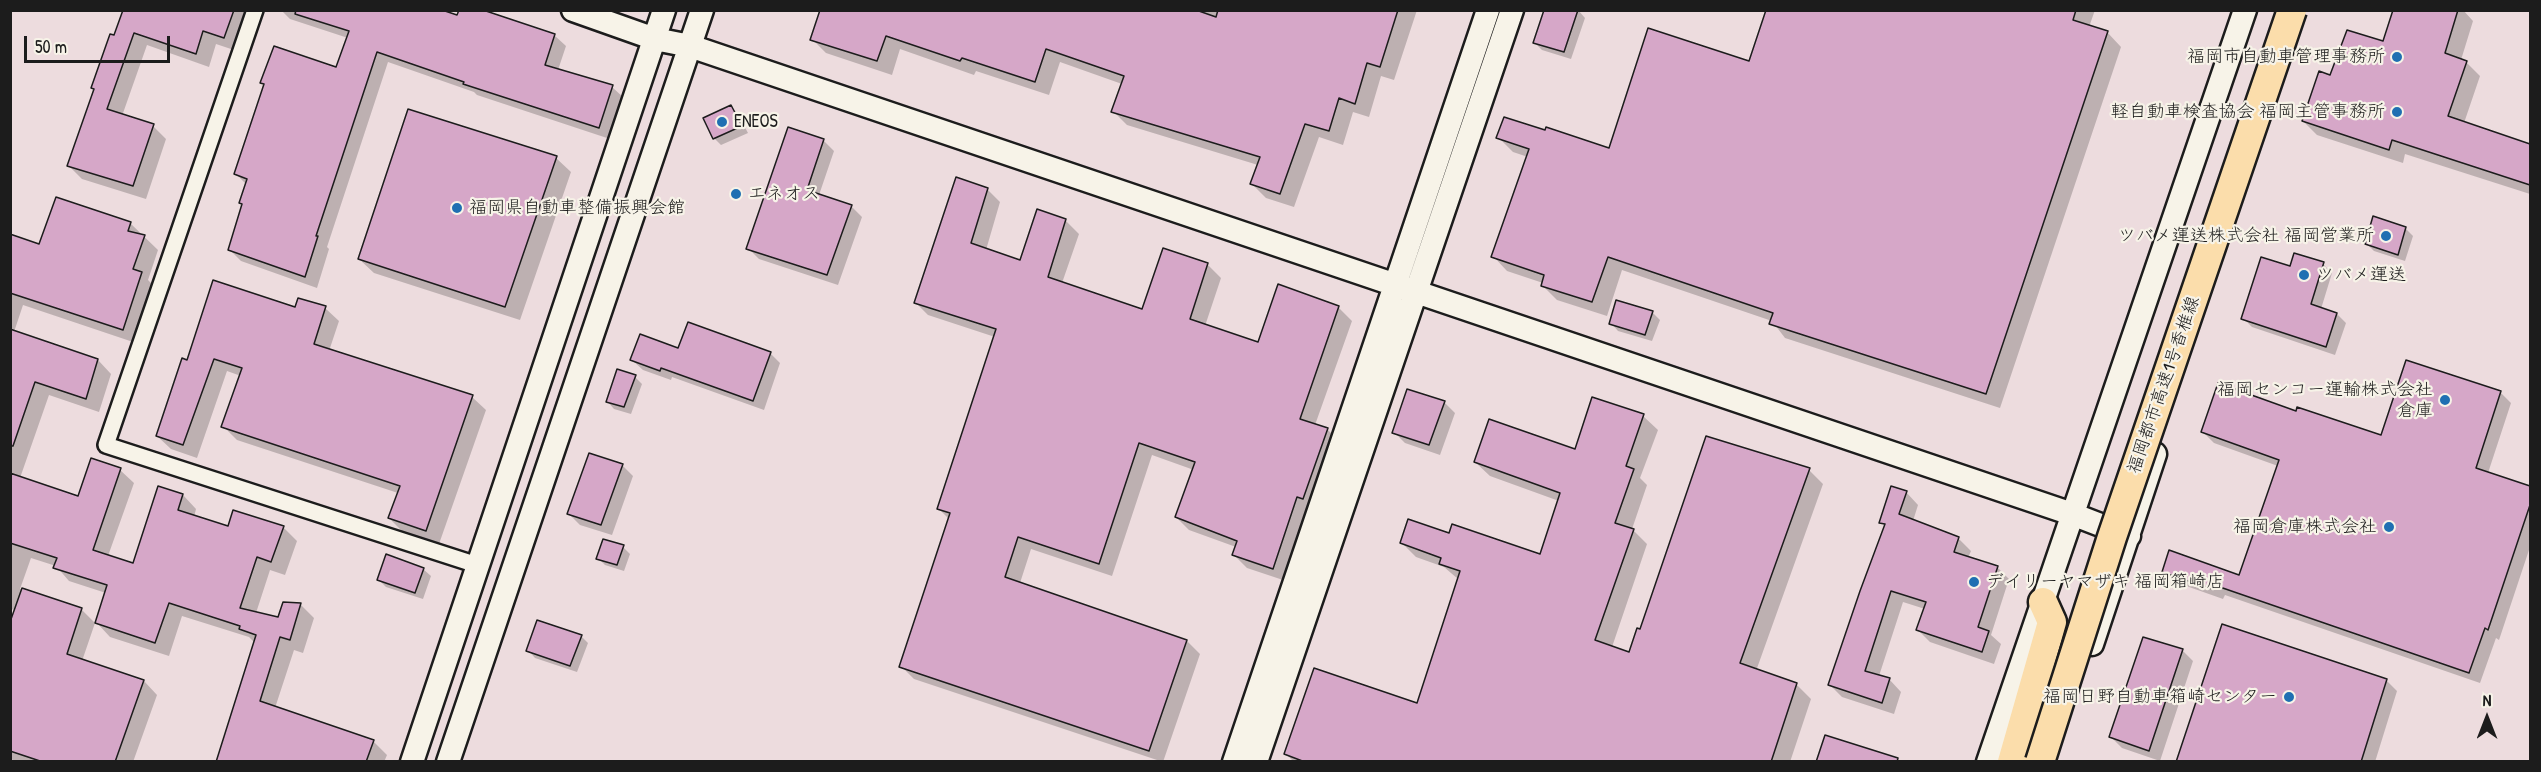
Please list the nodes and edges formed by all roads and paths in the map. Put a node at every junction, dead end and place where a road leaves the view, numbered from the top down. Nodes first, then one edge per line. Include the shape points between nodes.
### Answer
1 (255, 10) edge
2 (573, 10) edge
3 (664, 10) edge
4 (702, 10) edge
5 (1488, 10) edge
6 (1512, 10) edge
7 (2245, 10) edge
8 (2292, 10) edge
9 (2301, 10) edge
10 (655, 39) junction
11 (690, 46) junction
12 (1405, 289) junction
13 (2072, 514) junction
14 (2129, 536) junction
15 (477, 565) junction
16 (2043, 602) junction
17 (412, 762) edge
18 (448, 762) edge
19 (1234, 762) edge
20 (1257, 762) edge
21 (1988, 762) edge
22 (2012, 762) edge
23 (2040, 762) edge
24 (2048, 762) edge

1 - 15 street via 106,445
2 - 10 street
3 - 10 street
4 - 11 street
5 - 12 street
6 - 12 street
7 - 13 street
8 - 23 highway, 福岡都市高速1号香椎線, bridge via 2112,537
9 - 14 street
9 - 24 highway, 福岡都市高速1号香椎線 via 2146,461
10 - 11 street
10 - 15 street
11 - 12 street
11 - 18 street
12 - 13 street
12 - 19 street
12 - 20 street
13 - 14 street
13 - 16 street
14 - 24 street
15 - 17 street
16 - 21 street
16 - 22 highway via 2052,622

